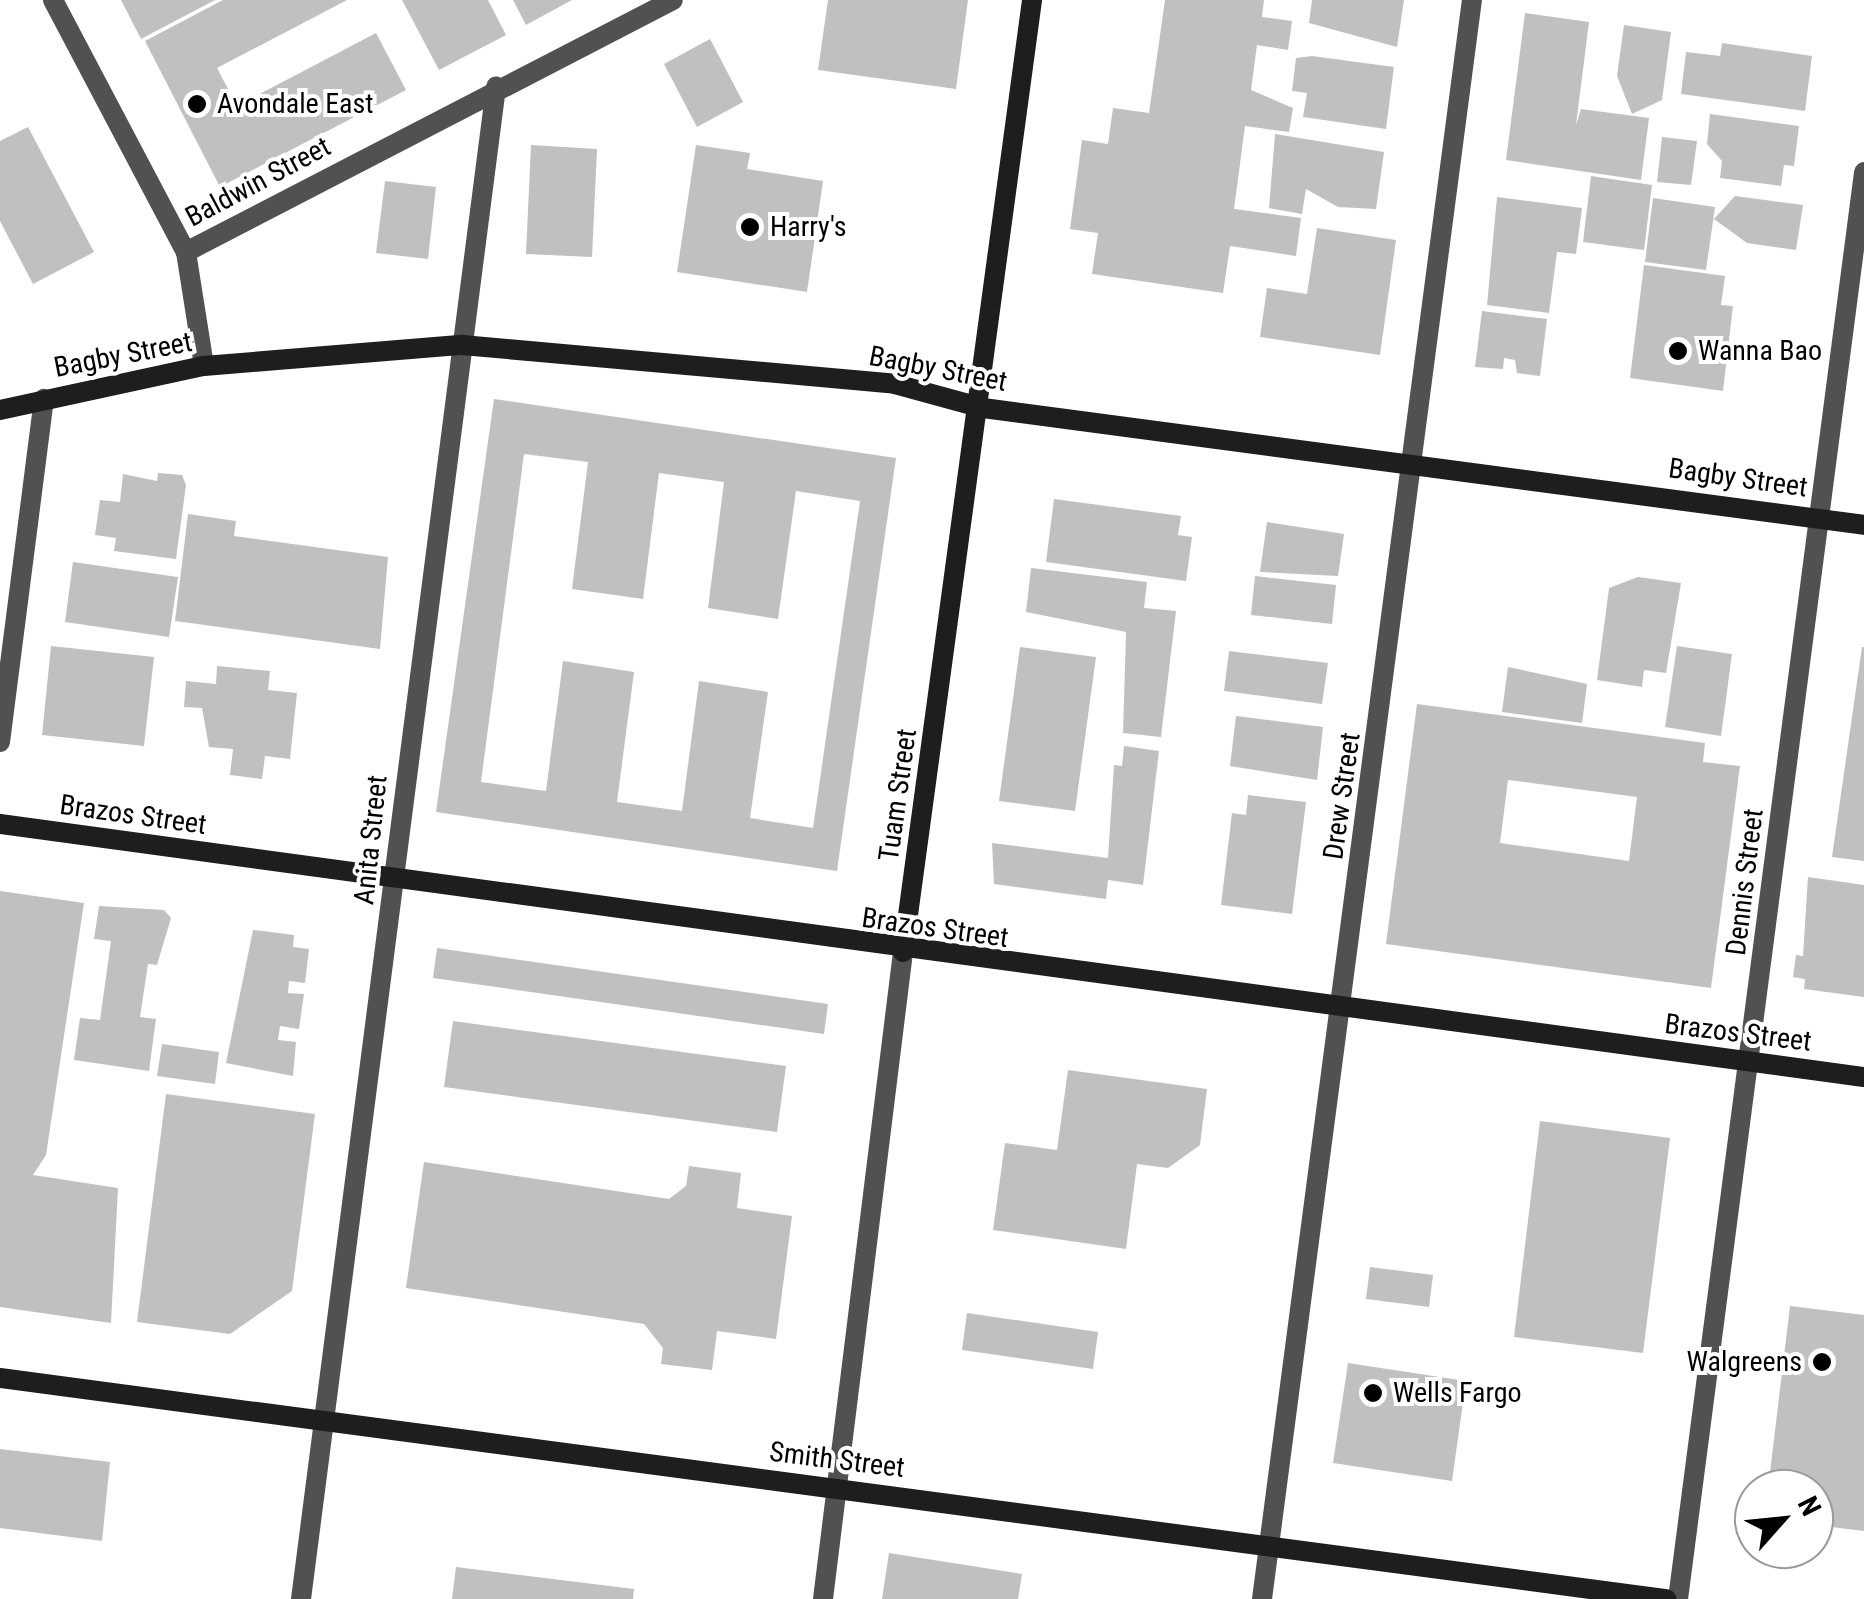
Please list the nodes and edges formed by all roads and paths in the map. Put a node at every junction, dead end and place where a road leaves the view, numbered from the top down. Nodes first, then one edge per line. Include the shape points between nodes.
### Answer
1 (53, 0) edge
2 (1032, 0) edge
3 (1472, 0) edge
4 (669, 1) edge
5 (496, 87) junction
6 (1864, 172) edge
7 (186, 252) junction
8 (462, 346) junction
9 (204, 366) junction
10 (44, 399) junction
11 (982, 408) junction
12 (0, 410) edge
13 (1414, 466) junction
14 (1820, 518) junction
15 (1864, 525) edge
16 (0, 742) edge
17 (0, 824) edge
18 (393, 879) junction
19 (903, 952) junction
20 (1342, 1008) junction
21 (1749, 1062) junction
22 (1864, 1077) edge
23 (0, 1378) edge
24 (325, 1422) junction
25 (838, 1487) junction
26 (1269, 1546) junction
27 (302, 1599) edge
28 (823, 1599) edge
29 (1262, 1599) edge
30 (1666, 1599) edge
31 (1678, 1599) edge

1 - 7 street
2 - 11 main road, Tuam Street
3 - 13 street, Drew Street
4 - 5 street, Baldwin Street
5 - 7 street, Baldwin Street
5 - 8 street, Anita Street
6 - 14 street, Dennis Street
7 - 9 street, Baldwin Street
8 - 9 main road, Bagby Street
8 - 11 main road, Bagby Street via 895,384
8 - 18 street, Anita Street
9 - 10 main road, Bagby Street
10 - 12 main road, Bagby Street
10 - 16 street
11 - 13 main road, Bagby Street
11 - 19 main road, Tuam Street
13 - 14 main road, Bagby Street
13 - 20 street, Drew Street
14 - 15 main road, Bagby Street
14 - 21 street, Dennis Street
17 - 18 main road, Brazos Street
18 - 19 main road, Brazos Street
18 - 24 street, Anita Street
19 - 20 main road, Brazos Street
19 - 25 street, Tuam Street
20 - 21 main road, Brazos Street
20 - 26 street, Drew Street
21 - 22 main road, Brazos Street
21 - 31 street, Dennis Street
23 - 24 main road, Smith Street
24 - 25 main road, Smith Street
24 - 27 street, Anita Street
25 - 26 main road, Smith Street
25 - 28 street, Tuam Street
26 - 29 street, Drew Street
26 - 30 main road, Smith Street

